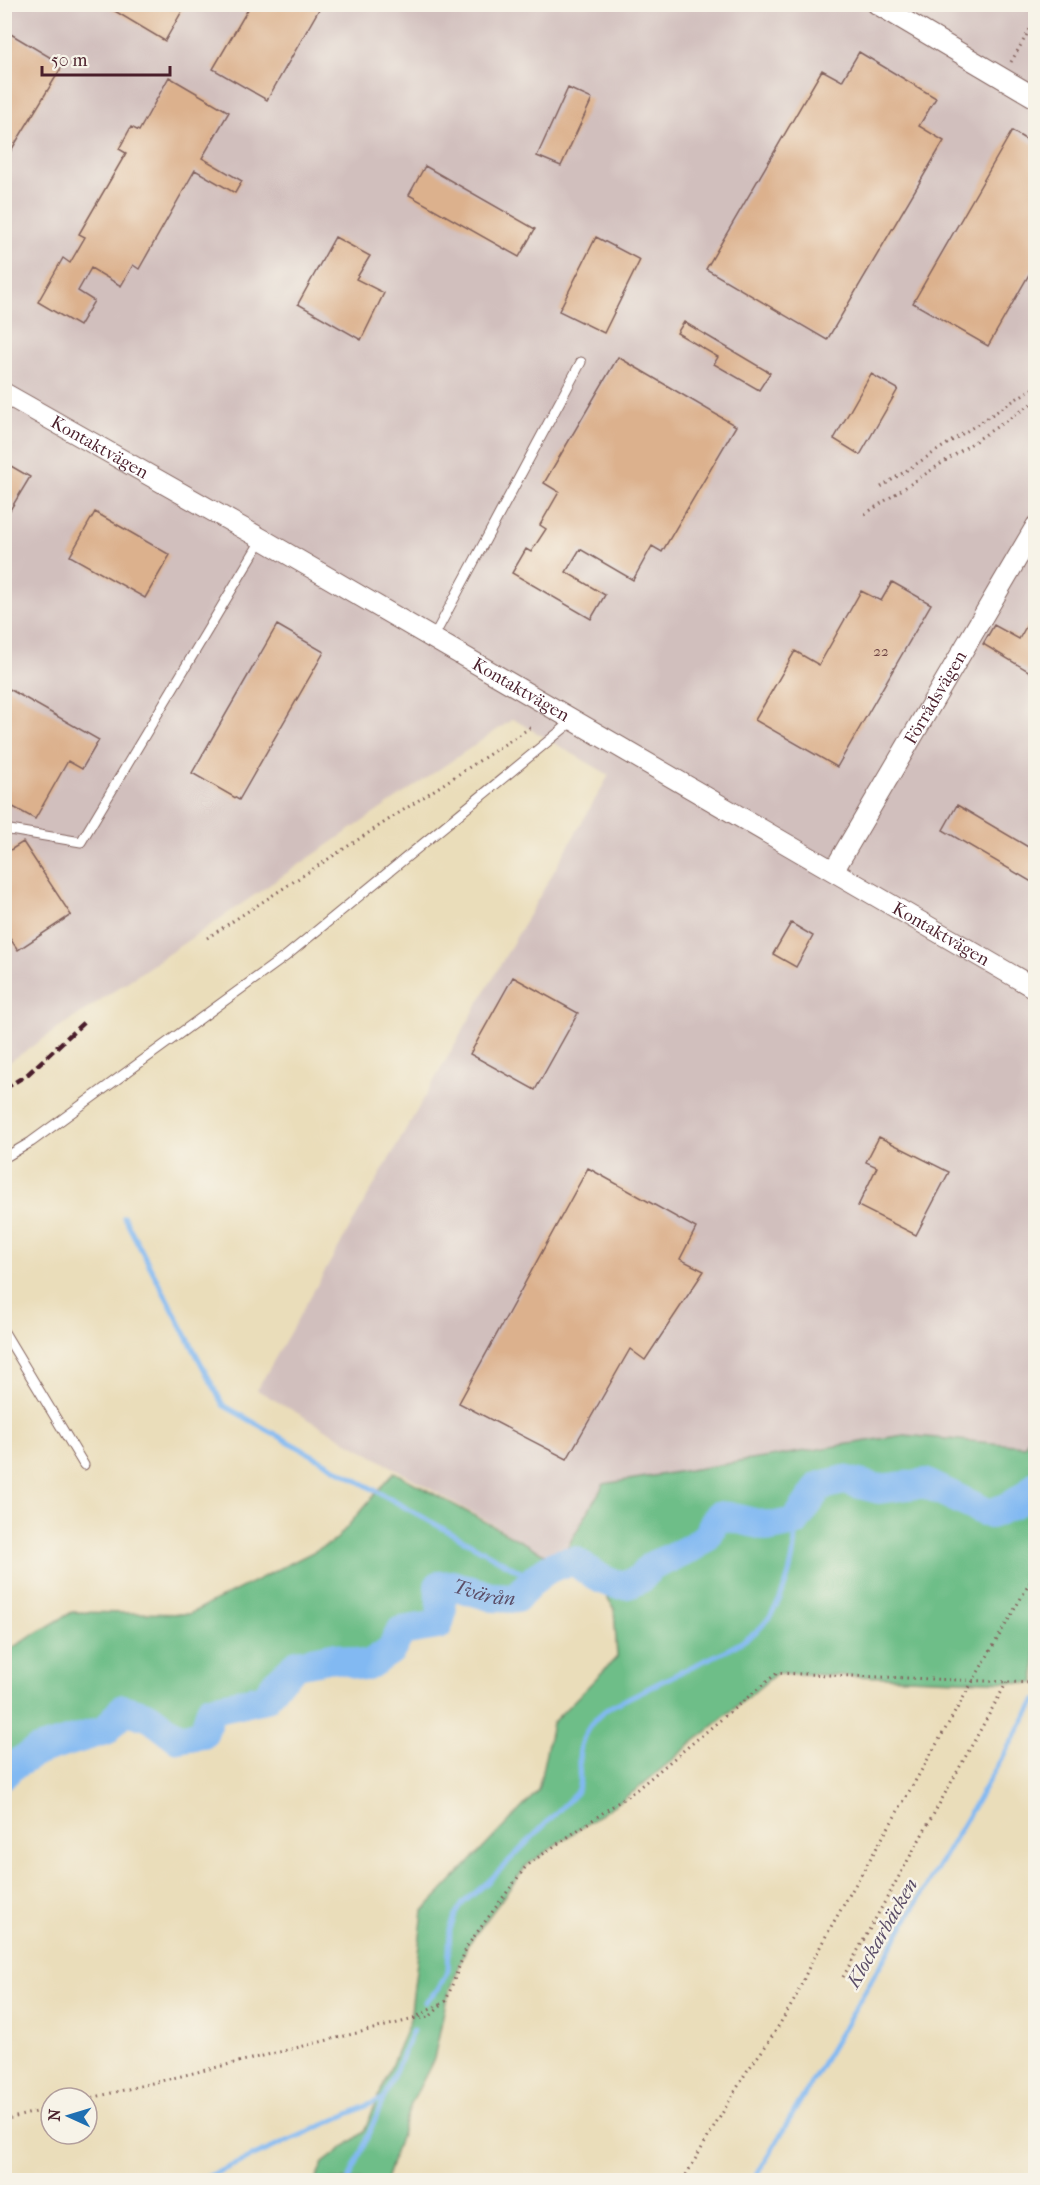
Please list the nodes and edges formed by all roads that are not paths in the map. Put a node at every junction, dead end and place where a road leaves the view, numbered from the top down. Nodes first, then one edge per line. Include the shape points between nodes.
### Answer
1 (877, 4) edge
2 (1035, 99) edge
3 (581, 362) dead end
4 (4, 393) edge
5 (1035, 526) edge
6 (262, 539) junction
7 (433, 638) junction
8 (574, 720) junction
9 (4, 829) edge
10 (834, 870) junction
11 (1035, 989) edge
12 (4, 1158) edge
13 (4, 1332) edge
14 (84, 1464) dead end

1 - 2 street
3 - 7 lane
4 - 6 street, Kontaktvägen
5 - 10 street, Förrådsvägen
6 - 7 street, Kontaktvägen
6 - 9 lane via 81,842
7 - 8 street, Kontaktvägen
8 - 10 street, Kontaktvägen
8 - 12 lane via 286,956
10 - 11 street, Kontaktvägen
13 - 14 lane

